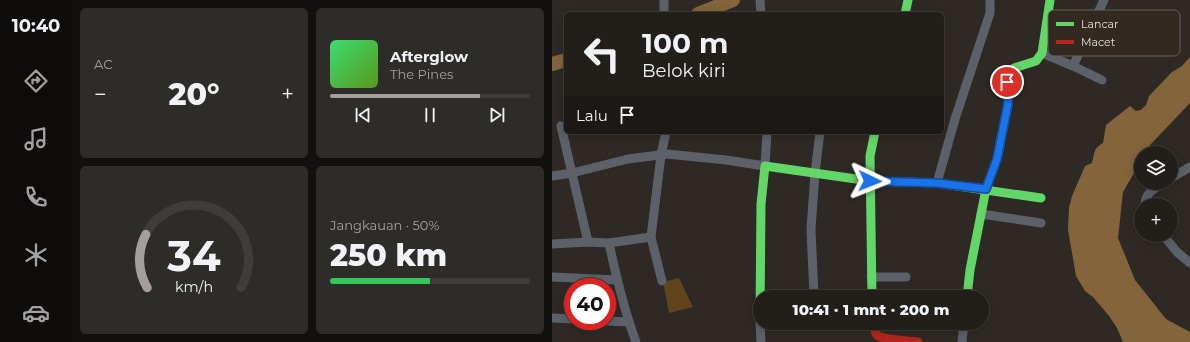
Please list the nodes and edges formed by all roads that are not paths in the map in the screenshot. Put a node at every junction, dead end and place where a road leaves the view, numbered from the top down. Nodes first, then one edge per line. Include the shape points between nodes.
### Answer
1 (664, 0) edge
2 (760, 0) edge
3 (908, 0) edge
4 (990, 0) edge
5 (1050, 0) edge
6 (1104, 0) edge
7 (1048, 10) edge
8 (1099, 10) edge
9 (664, 12) edge
10 (761, 12) edge
11 (905, 12) edge
12 (1048, 13) edge
13 (1042, 53) junction
14 (1048, 56) edge
15 (1049, 56) edge
16 (1078, 56) edge
17 (1073, 66) junction
18 (1102, 80) dead end
19 (561, 126) dead end
20 (666, 134) edge
21 (767, 134) edge
22 (820, 134) edge
23 (875, 134) edge
24 (661, 155) junction
25 (765, 166) junction
26 (1190, 167) edge
27 (572, 173) junction
28 (815, 173) junction
29 (1178, 174) edge
30 (552, 176) edge
31 (870, 181) junction
32 (937, 183) junction
33 (986, 189) junction
34 (1041, 198) dead end
35 (981, 214) junction
36 (1041, 223) dead end
37 (651, 237) junction
38 (588, 242) junction
39 (609, 242) junction
40 (1169, 242) edge
41 (552, 244) edge
42 (1190, 263) edge
43 (906, 276) dead end
44 (552, 277) edge
45 (871, 277) junction
46 (617, 280) junction
47 (662, 281) dead end
48 (760, 290) edge
49 (814, 290) edge
50 (872, 290) edge
51 (968, 290) edge
52 (552, 318) edge
53 (564, 319) edge
54 (616, 321) edge
55 (628, 322) junction
56 (760, 330) edge
57 (963, 330) edge
58 (877, 339) edge
59 (636, 342) edge
60 (761, 342) edge
61 (918, 342) edge
62 (962, 342) edge

1 - 9 street
2 - 10 street
3 - 11 street
4 - 32 street via 990,12
5 - 7 street
6 - 8 street
12 - 13 street
13 - 14 street
13 - 33 street via 1036,61 1014,68 1008,74 1008,104 997,159
15 - 17 street
16 - 17 street
17 - 18 street
19 - 27 street
20 - 24 street
21 - 25 street
22 - 28 street
23 - 31 street via 870,156
24 - 25 street
24 - 27 street via 628,159
24 - 37 street
25 - 28 street
25 - 48 street via 761,204
26 - 29 street
27 - 30 street
27 - 38 street
28 - 31 street
28 - 49 street via 811,229
31 - 32 street
31 - 45 street
32 - 33 street
33 - 34 street
33 - 35 street
35 - 36 street
35 - 51 street
37 - 39 street
37 - 47 street
38 - 39 street
38 - 41 street
39 - 46 street
40 - 42 street
43 - 45 street
44 - 46 street
45 - 50 street
46 - 55 street
52 - 53 street
54 - 55 street
55 - 59 street
56 - 60 street
57 - 62 street
58 - 61 street

